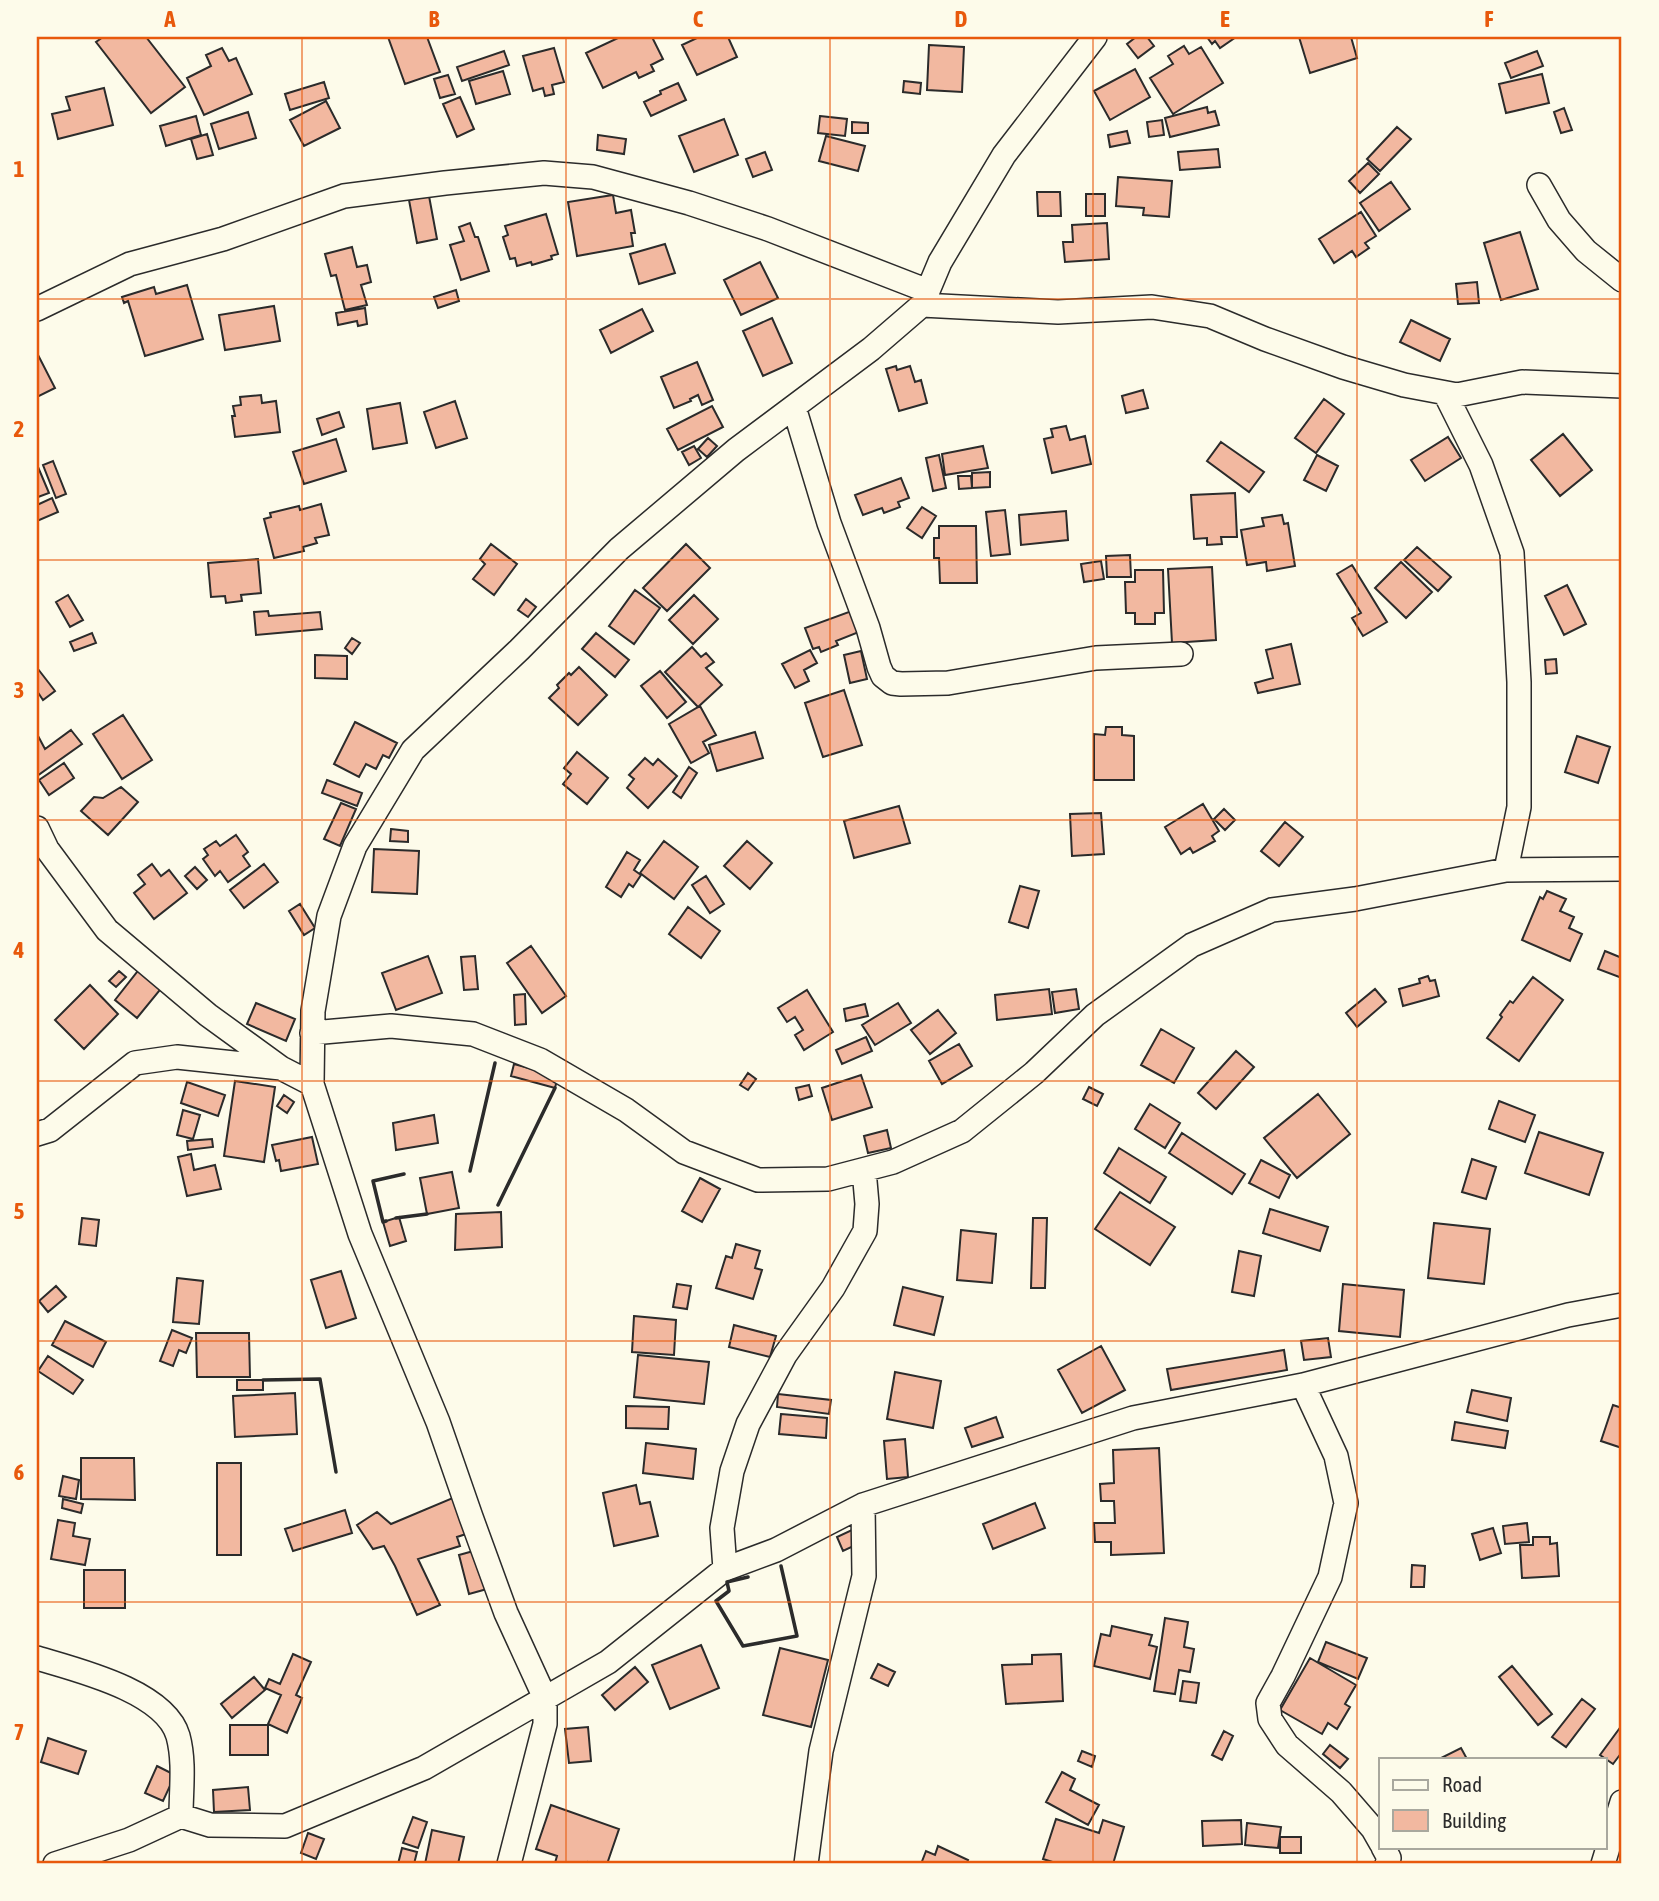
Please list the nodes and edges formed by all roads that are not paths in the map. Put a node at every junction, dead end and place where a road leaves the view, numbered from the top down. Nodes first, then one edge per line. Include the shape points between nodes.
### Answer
1 (1095, 37) edge
2 (1539, 185) dead end
3 (1622, 280) edge
4 (925, 298) junction
5 (37, 309) edge
6 (1622, 386) edge
7 (1445, 393) junction
8 (794, 407) junction
9 (1181, 654) dead end
10 (37, 828) edge
11 (1622, 869) edge
12 (1506, 870) junction
13 (313, 1033) junction
14 (281, 1068) junction
15 (312, 1084) junction
16 (37, 1134) edge
17 (864, 1170) junction
18 (1622, 1305) edge
19 (1303, 1385) junction
20 (863, 1504) junction
21 (725, 1569) junction
22 (37, 1658) edge
23 (545, 1698) junction
24 (1622, 1802) edge
25 (181, 1816) junction
26 (1379, 1840) edge
27 (1384, 1848) edge
28 (55, 1864) edge
29 (509, 1864) edge
30 (806, 1864) edge
31 (1387, 1864) edge
32 (1603, 1864) edge

1 - 4 street via 1004,155 940,262
2 - 3 street via 1559,220 1586,251
4 - 5 street via 768,229 688,202 593,177 544,173 344,196 223,239 130,264
4 - 7 street via 1058,312 1152,307 1210,316 1342,368
4 - 8 street via 871,349
6 - 7 street via 1522,382 1457,395
7 - 12 street via 1481,465 1511,553 1519,682 1519,807
8 - 9 street via 879,667 892,683 948,683 1096,658
8 - 13 street via 619,549 413,750 355,846 329,916
10 - 14 street via 47,849 107,930 208,1015
11 - 12 street
12 - 17 street via 1272,911 1192,945 1095,1016 962,1131
13 - 15 street
13 - 17 street via 391,1026 473,1034 540,1060 626,1110 684,1152 758,1180 828,1180
14 - 15 street
14 - 16 street via 177,1057 135,1063 50,1130
15 - 23 street via 360,1234 438,1422 506,1613
17 - 21 street via 865,1231 834,1288 785,1355 748,1424 722,1528
18 - 19 street
19 - 20 street via 1133,1418
19 - 26 street via 1336,1456 1346,1503 1330,1577 1268,1703 1270,1719 1287,1745 1341,1792
20 - 21 street via 776,1550
20 - 30 street via 864,1576 821,1751
21 - 23 street via 608,1662
22 - 25 street via 99,1677 161,1709 177,1733 182,1761
23 - 25 street via 424,1768 285,1826 210,1825
23 - 29 street via 545,1724
24 - 32 street
25 - 28 street via 129,1840
27 - 31 street

